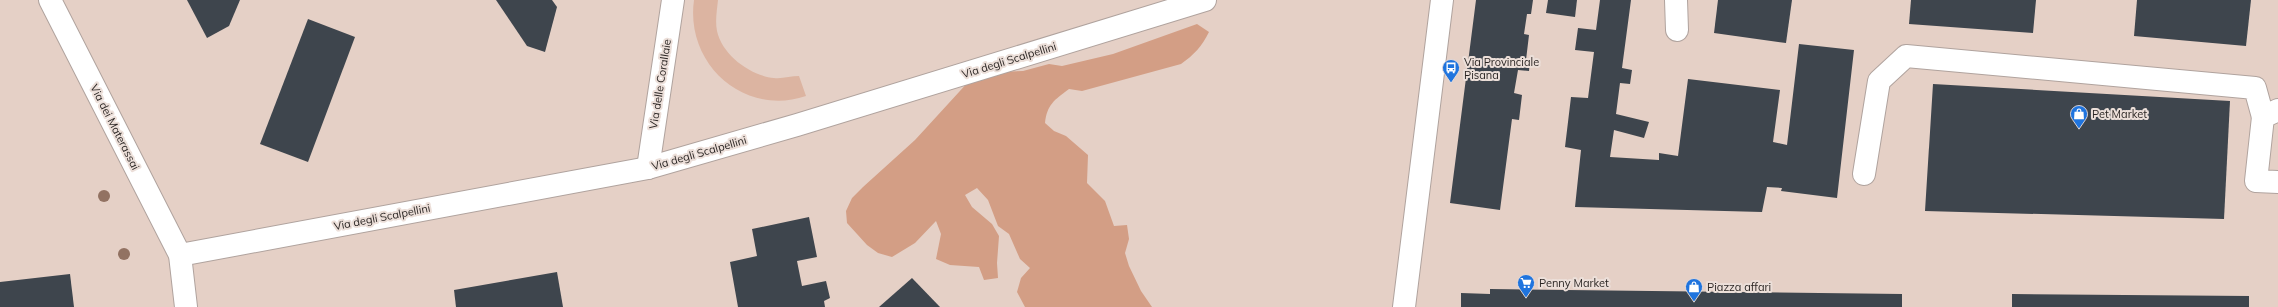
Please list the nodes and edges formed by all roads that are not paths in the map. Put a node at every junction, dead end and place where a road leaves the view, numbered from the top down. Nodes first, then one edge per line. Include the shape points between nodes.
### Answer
1 (50, 0) edge
2 (673, 0) edge
3 (1205, 0) edge
4 (1442, 0) edge
5 (1676, 0) edge
6 (1677, 30) dead end
7 (2271, 113) edge
8 (648, 168) junction
9 (1864, 174) dead end
10 (2278, 182) edge
11 (180, 255) junction
12 (186, 307) edge
13 (1404, 307) edge

1 - 11 street, Via dei Materassai
2 - 8 street, Via delle Corallaie
3 - 8 street, Via degli Scalpellini
4 - 13 street
5 - 6 street
7 - 9 street via 2255,88 1906,56 1879,81
7 - 10 street via 2256,181
8 - 11 street, Via degli Scalpellini
11 - 12 street

